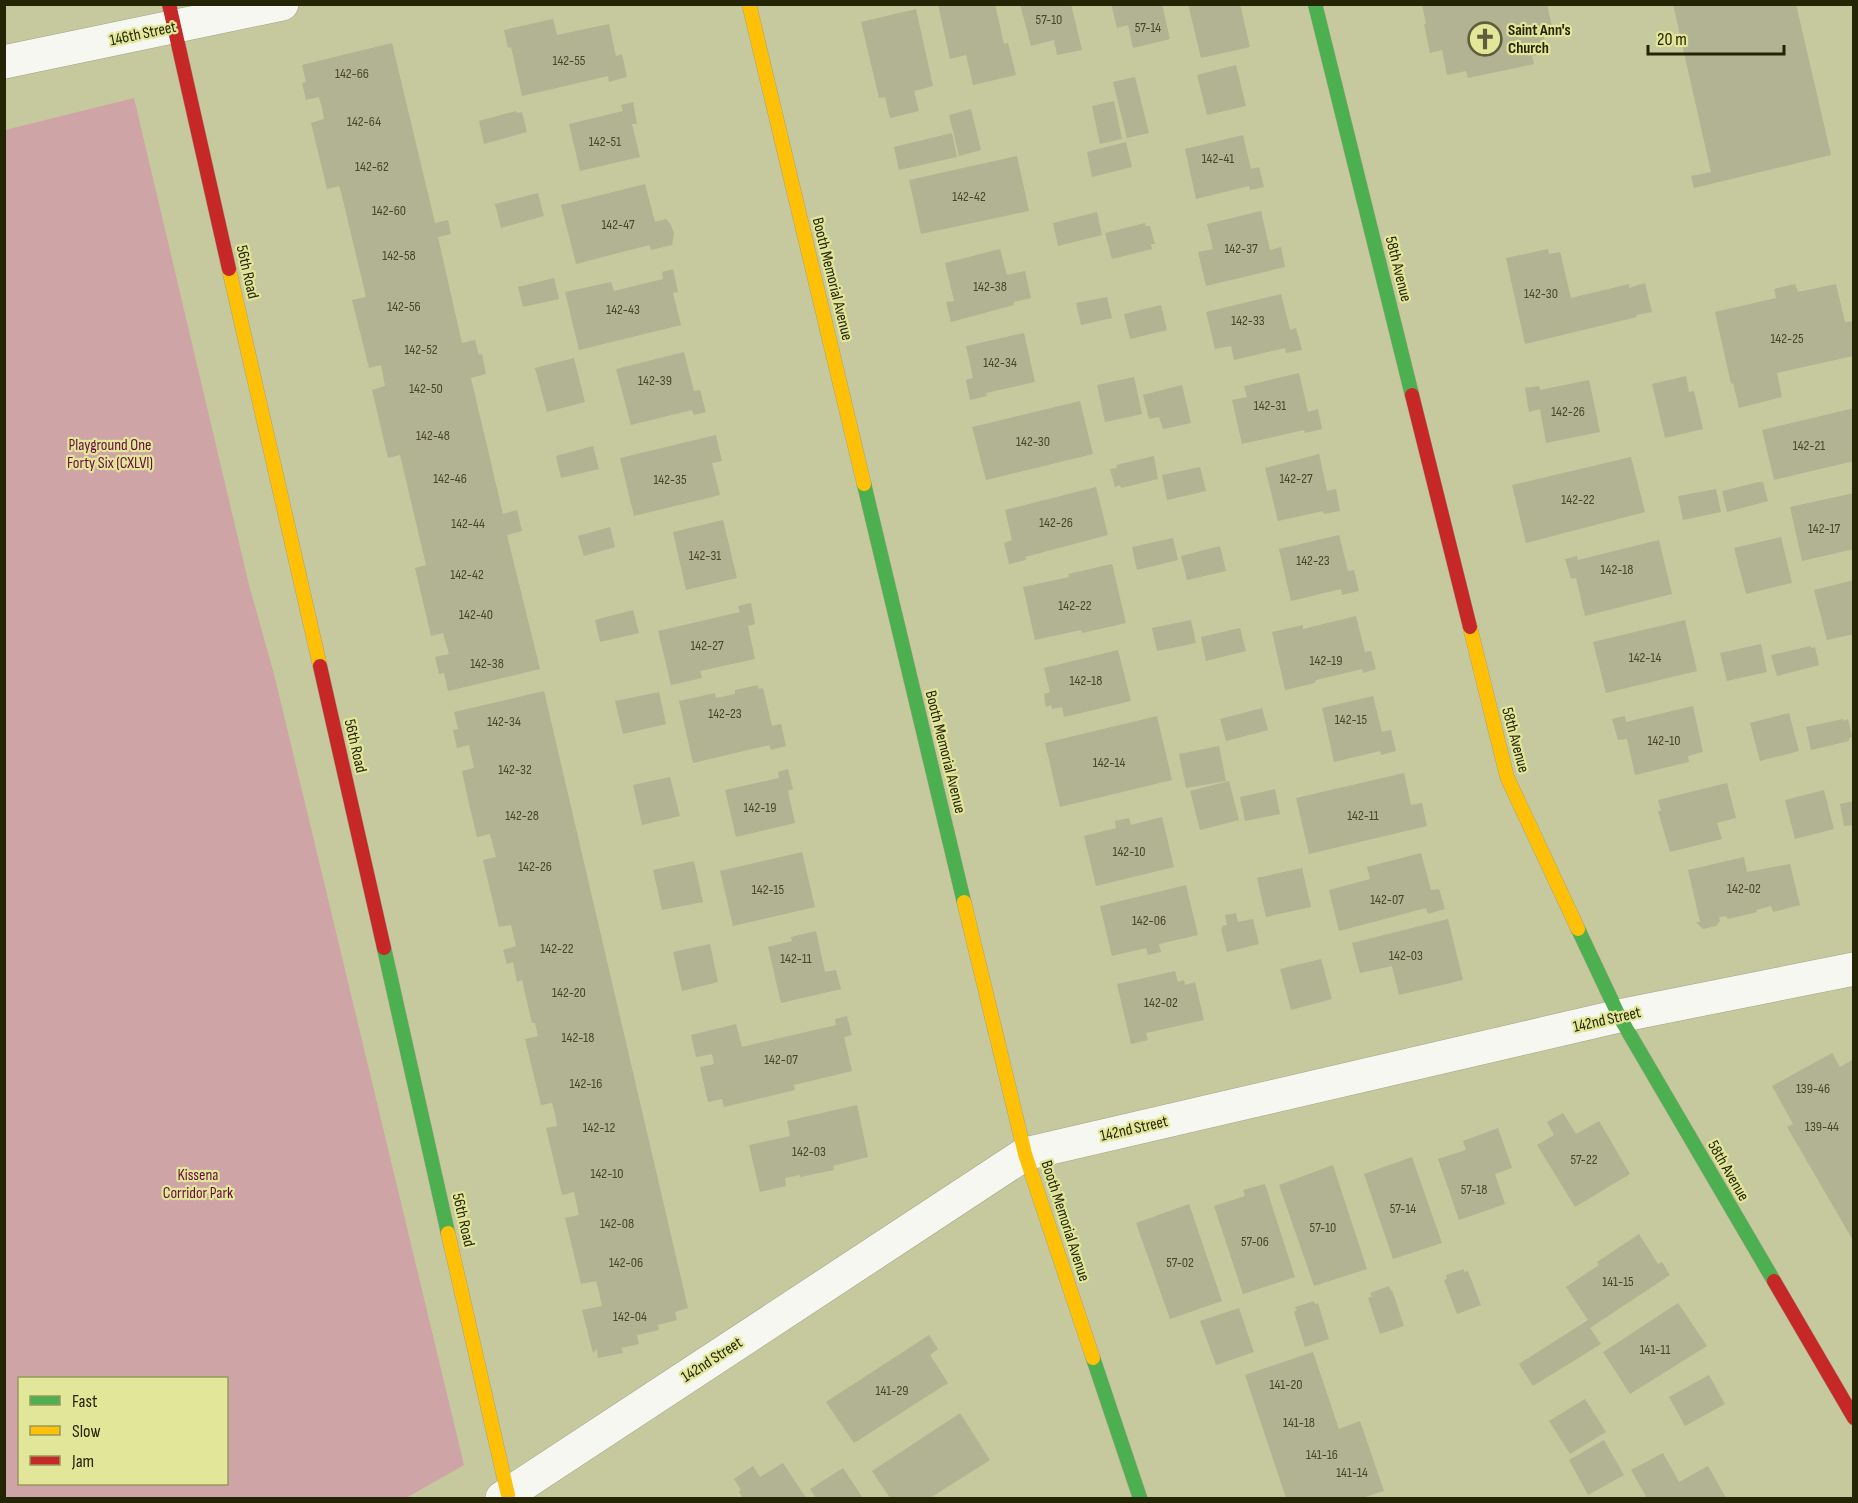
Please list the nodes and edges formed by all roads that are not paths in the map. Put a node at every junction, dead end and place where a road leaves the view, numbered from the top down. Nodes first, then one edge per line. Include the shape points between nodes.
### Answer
1 (282, 4) edge
2 (748, 4) edge
3 (1315, 4) edge
4 (171, 16) edge
5 (4, 62) edge
6 (1854, 969) edge
7 (1619, 1016) junction
8 (1026, 1154) junction
9 (1854, 1418) edge
10 (505, 1497) edge
11 (1140, 1498) edge

1 - 4 street, 146th Street
2 - 8 street, Booth Memorial Avenue
3 - 7 street, 58th Avenue via 1507,777
4 - 5 street, 146th Street
4 - 10 street, 56th Road
6 - 7 street, 142nd Street
7 - 8 street, 142nd Street
7 - 9 street, 58th Avenue
8 - 10 street, 142nd Street
8 - 11 street, Booth Memorial Avenue

